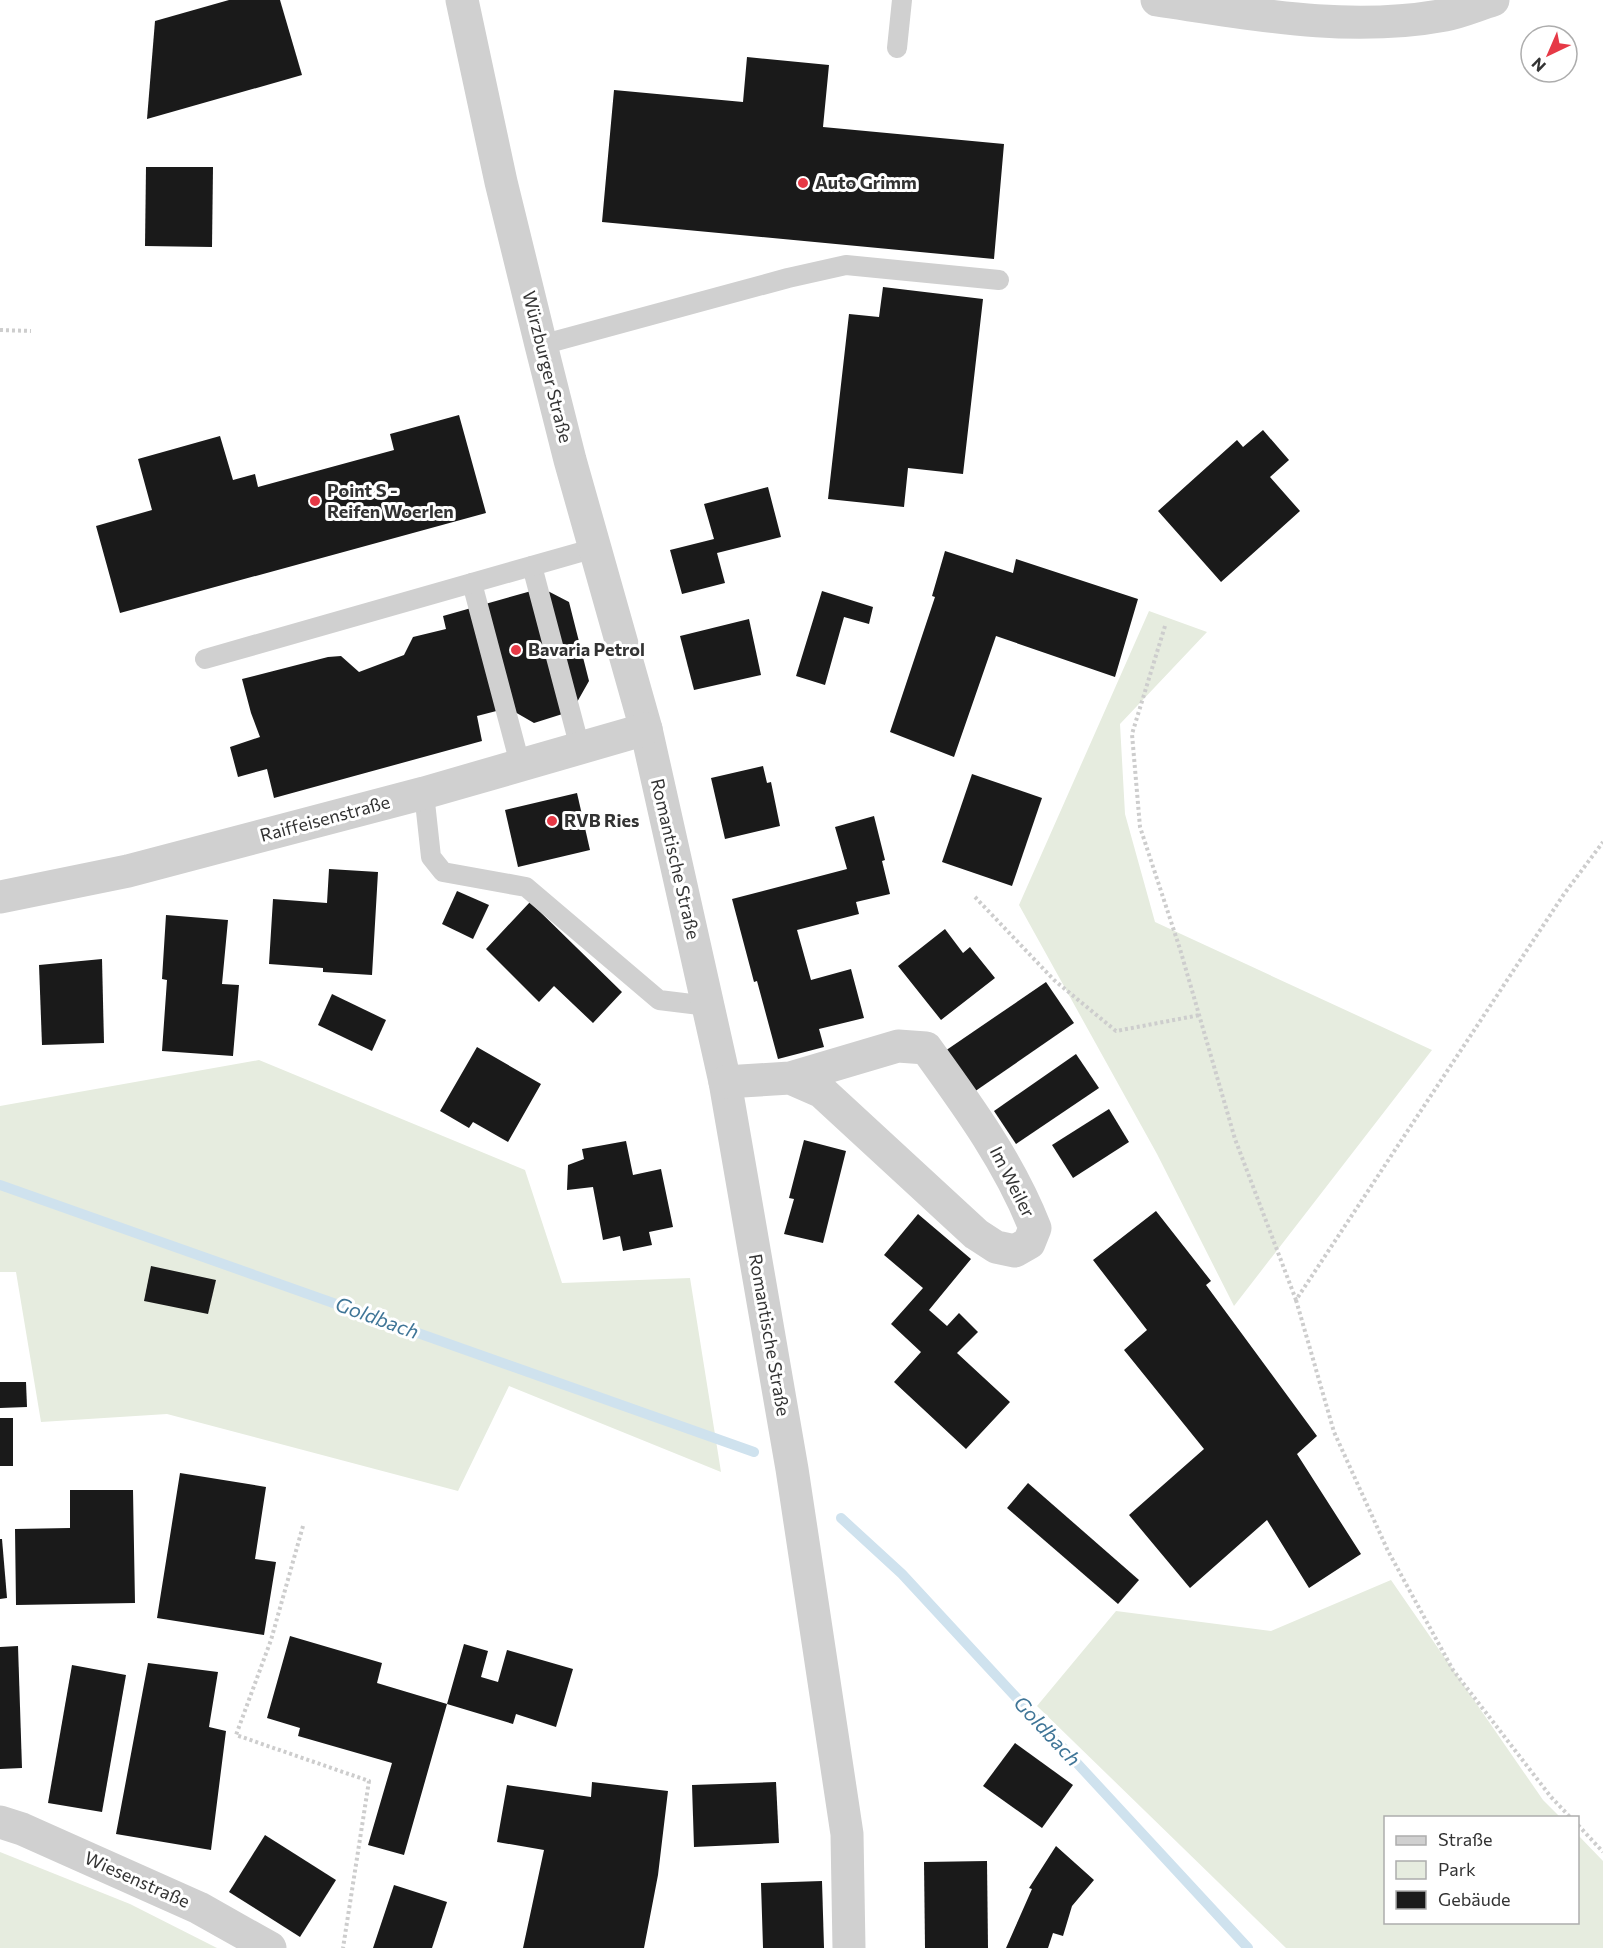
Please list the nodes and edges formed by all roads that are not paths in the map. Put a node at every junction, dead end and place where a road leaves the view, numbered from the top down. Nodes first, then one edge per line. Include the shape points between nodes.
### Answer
1 (462, 0) edge
2 (902, 0) edge
3 (1157, 0) edge
4 (1493, 0) edge
5 (897, 48) dead end
6 (999, 280) dead end
7 (541, 345) junction
8 (595, 548) junction
9 (532, 566) junction
10 (472, 583) junction
11 (205, 658) dead end
12 (646, 729) junction
13 (579, 748) junction
14 (520, 764) junction
15 (424, 793) junction
16 (0, 897) edge
17 (708, 1006) junction
18 (790, 1078) junction
19 (725, 1082) junction
20 (0, 1822) edge
21 (270, 1948) edge
22 (849, 1948) edge

1 - 7 street, Würzburger Straße
2 - 5 lane
3 - 4 street via 1294,20 1374,23 1446,15
6 - 7 lane via 846,265
7 - 8 street, Würzburger Straße
8 - 9 lane
8 - 12 street, Würzburger Straße
9 - 10 lane
9 - 13 lane
10 - 11 lane
10 - 14 lane
12 - 13 street, Raiffeisenstraße
12 - 17 street, Romantische Straße
13 - 14 street, Raiffeisenstraße
14 - 15 street, Raiffeisenstraße
15 - 16 street, Raiffeisenstraße via 128,871
15 - 17 lane via 431,857 443,872 526,887 659,1000
17 - 19 street, Romantische Straße
18 - 18 street, Im Weiler via 898,1046 926,1048 1004,1161 1035,1228 1029,1243 1015,1251 996,1247 976,1234 822,1092
18 - 19 street, Im Weiler
19 - 22 street, Romantische Straße via 792,1469 847,1834
20 - 21 street, Wiesenstraße via 199,1908

